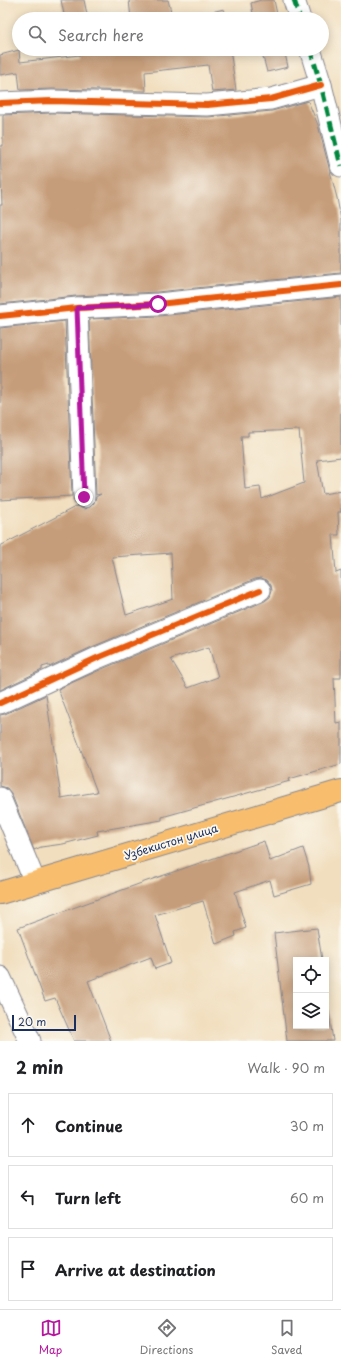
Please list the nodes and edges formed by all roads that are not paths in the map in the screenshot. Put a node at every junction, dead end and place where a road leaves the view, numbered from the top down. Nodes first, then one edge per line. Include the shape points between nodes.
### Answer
1 (294, 0) edge
2 (298, 12) edge
3 (312, 56) edge
4 (321, 85) junction
5 (0, 103) edge
6 (341, 166) edge
7 (341, 285) edge
8 (77, 308) junction
9 (0, 316) edge
10 (84, 497) dead end
11 (260, 590) dead end
12 (0, 702) edge
13 (341, 792) edge
14 (0, 798) edge
15 (36, 882) junction
16 (0, 893) edge
17 (0, 977) edge
18 (30, 1041) edge

1 - 2 street
3 - 4 street
4 - 5 street via 271,99 207,105 52,101
4 - 6 street
7 - 8 street via 158,304
8 - 9 street
8 - 10 street
11 - 12 street via 97,658
13 - 15 main road, Узбекистон улица
14 - 15 street
15 - 16 main road, Узбекистон улица
17 - 18 street

